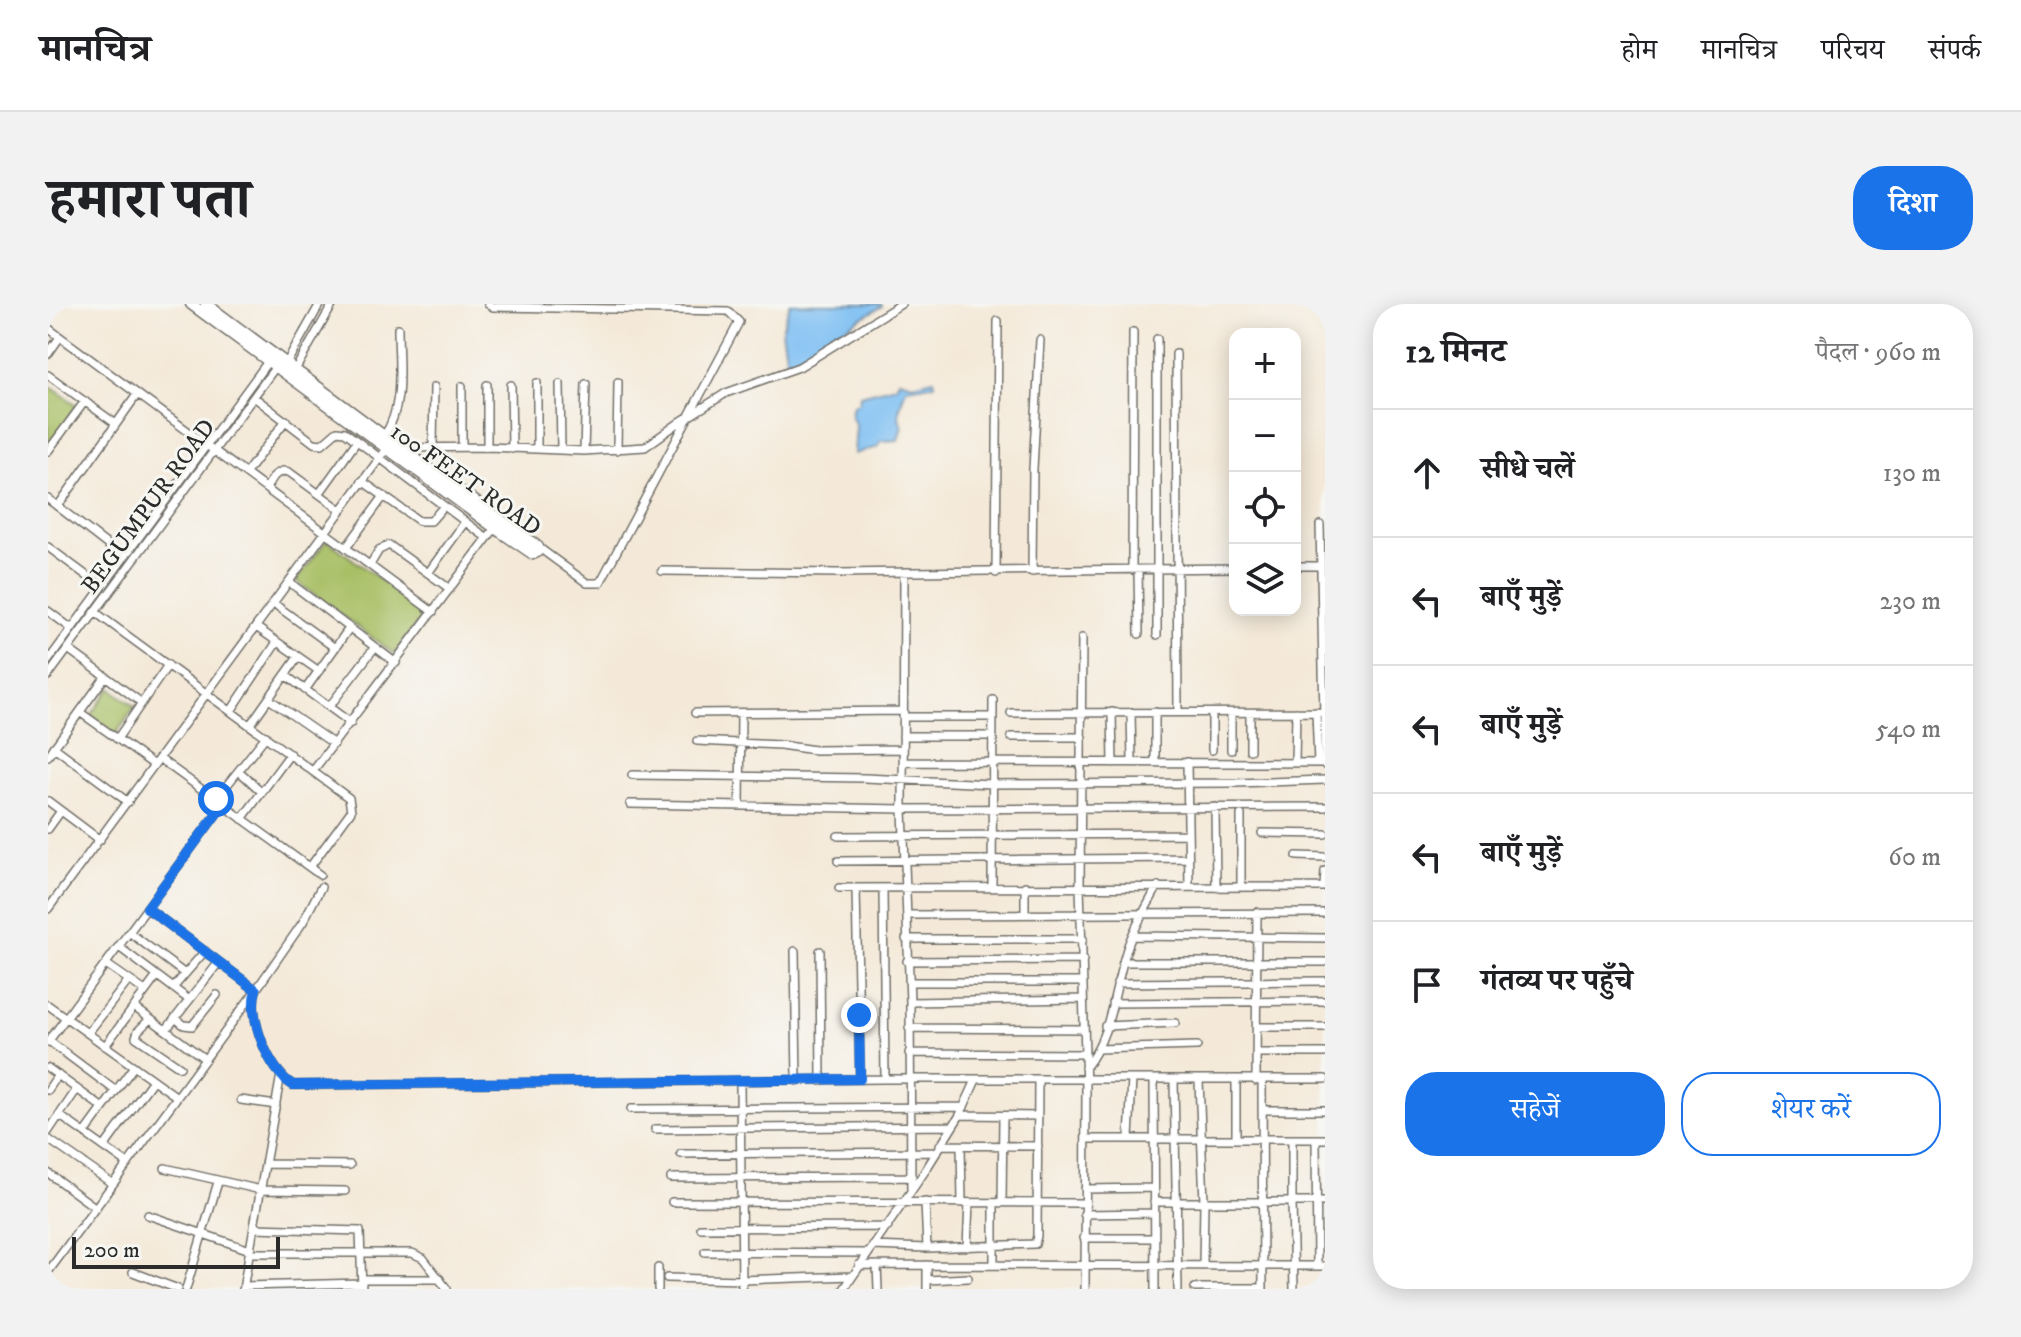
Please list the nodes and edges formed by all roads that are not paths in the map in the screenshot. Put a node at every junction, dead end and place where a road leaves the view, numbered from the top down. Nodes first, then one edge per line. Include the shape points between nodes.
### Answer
1 (191, 304) edge
2 (206, 304) edge
3 (320, 304) edge
4 (333, 304) edge
5 (488, 304) edge
6 (901, 304) edge
7 (888, 308) edge
8 (998, 321) dead end
9 (48, 328) edge
10 (398, 328) dead end
11 (1133, 332) dead end
12 (60, 337) junction
13 (1157, 339) dead end
14 (1040, 340) dead end
15 (48, 354) edge
16 (1176, 354) dead end
17 (280, 363) junction
18 (48, 375) edge
19 (618, 382) dead end
20 (537, 383) dead end
21 (560, 384) dead end
22 (586, 384) dead end
23 (487, 385) dead end
24 (511, 385) dead end
25 (462, 386) dead end
26 (434, 387) dead end
27 (136, 396) junction
28 (254, 397) junction
29 (85, 401) junction
30 (693, 413) junction
31 (286, 420) junction
32 (116, 424) junction
33 (384, 436) junction
34 (357, 441) junction
35 (433, 447) junction
36 (462, 447) junction
37 (487, 447) junction
38 (211, 448) junction
39 (401, 448) junction
40 (49, 449) edge
41 (388, 449) junction
42 (512, 449) junction
43 (537, 449) junction
44 (561, 450) junction
45 (617, 450) junction
46 (584, 451) junction
47 (380, 458) junction
48 (246, 473) junction
49 (362, 481) junction
50 (266, 488) junction
51 (319, 494) junction
52 (384, 496) junction
53 (48, 499) edge
54 (58, 506) junction
55 (444, 506) junction
56 (341, 510) junction
57 (465, 522) junction
58 (1320, 525) dead end
59 (495, 528) junction
60 (325, 532) junction
61 (487, 538) junction
62 (48, 547) edge
63 (538, 547) junction
64 (346, 548) junction
65 (123, 557) junction
66 (370, 565) junction
67 (1301, 566) edge
68 (1320, 566) junction
69 (1229, 568) edge
70 (114, 570) junction
71 (1135, 570) junction
72 (1157, 570) junction
73 (1177, 570) junction
74 (662, 571) dead end
75 (1032, 572) junction
76 (428, 573) junction
77 (904, 573) junction
78 (996, 573) junction
79 (122, 576) junction
80 (289, 582) junction
81 (102, 587) junction
82 (450, 589) junction
83 (273, 603) junction
84 (48, 611) edge
85 (95, 612) junction
86 (433, 612) junction
87 (256, 627) junction
88 (350, 627) junction
89 (72, 629) junction
90 (1139, 634) dead end
91 (1157, 635) dead end
92 (1082, 638) dead end
93 (277, 642) junction
94 (375, 647) junction
95 (335, 648) junction
96 (68, 649) junction
97 (298, 657) junction
98 (48, 661) edge
99 (396, 663) junction
100 (168, 665) junction
101 (319, 671) junction
102 (285, 675) junction
103 (48, 676) edge
104 (105, 677) junction
105 (305, 690) junction
106 (206, 693) junction
107 (269, 699) junction
108 (993, 700) dead end
109 (142, 703) junction
110 (329, 707) junction
111 (231, 711) junction
112 (1112, 712) junction
113 (1131, 712) junction
114 (1155, 712) junction
115 (1178, 712) junction
116 (1296, 712) junction
117 (1320, 712) edge
118 (81, 713) junction
119 (695, 713) dead end
120 (741, 713) junction
121 (1011, 713) dead end
122 (1082, 713) junction
123 (1212, 713) junction
124 (1231, 713) junction
125 (1250, 713) junction
126 (903, 714) junction
127 (993, 717) junction
128 (351, 723) junction
129 (250, 725) junction
130 (266, 736) junction
131 (903, 736) junction
132 (993, 736) junction
133 (1011, 737) dead end
134 (1082, 737) junction
135 (117, 739) junction
136 (697, 741) dead end
137 (741, 742) junction
138 (334, 744) junction
139 (54, 747) junction
140 (903, 749) junction
141 (1212, 750) dead end
142 (1231, 750) dead end
143 (1250, 750) dead end
144 (290, 754) junction
145 (48, 756) edge
146 (157, 762) junction
147 (904, 762) junction
148 (1132, 762) junction
149 (1155, 762) junction
150 (1187, 762) junction
151 (1324, 762) edge
152 (993, 763) junction
153 (1082, 763) junction
154 (1113, 763) junction
155 (1295, 763) junction
156 (239, 771) junction
157 (313, 771) junction
158 (632, 775) dead end
159 (741, 776) junction
160 (1325, 780) edge
161 (904, 781) junction
162 (1082, 782) junction
163 (1187, 783) junction
164 (992, 784) junction
165 (262, 792) junction
166 (216, 799) junction
167 (48, 801) edge
168 (128, 802) junction
169 (630, 804) dead end
170 (223, 805) junction
171 (740, 806) junction
172 (1083, 807) junction
173 (1215, 807) junction
174 (1325, 807) edge
175 (1188, 808) junction
176 (903, 809) junction
177 (992, 809) junction
178 (61, 811) junction
179 (1241, 815) dead end
180 (242, 819) junction
181 (48, 829) edge
182 (1262, 833) dead end
183 (1082, 834) junction
184 (1188, 834) junction
185 (1325, 834) edge
186 (992, 835) junction
187 (838, 836) dead end
188 (904, 836) junction
189 (100, 840) junction
190 (1297, 856) dead end
191 (1325, 857) edge
192 (1081, 858) junction
193 (1188, 858) junction
194 (905, 860) junction
195 (992, 860) junction
196 (838, 861) dead end
197 (310, 867) junction
198 (1325, 871) edge
199 (320, 875) dead end
200 (992, 886) junction
201 (1025, 886) junction
202 (1080, 886) junction
203 (1158, 886) junction
204 (1189, 886) junction
205 (1216, 886) junction
206 (1241, 886) junction
207 (321, 887) dead end
208 (906, 887) junction
209 (1325, 887) edge
210 (839, 888) dead end
211 (883, 888) junction
212 (856, 889) junction
213 (147, 908) junction
214 (48, 909) edge
215 (1257, 912) junction
216 (1145, 913) junction
217 (1325, 913) edge
218 (1025, 914) junction
219 (1081, 914) junction
220 (907, 915) junction
221 (129, 932) junction
222 (1132, 936) junction
223 (1325, 938) edge
224 (906, 939) junction
225 (1083, 939) junction
226 (1258, 939) junction
227 (119, 947) junction
228 (205, 951) junction
229 (795, 951) dead end
230 (820, 951) dead end
231 (1083, 960) junction
232 (907, 961) junction
233 (219, 962) junction
234 (1123, 962) junction
235 (1325, 962) edge
236 (1257, 963) junction
237 (106, 964) junction
238 (185, 974) junction
239 (157, 976) junction
240 (129, 980) junction
241 (1325, 981) edge
242 (909, 982) junction
243 (1083, 982) junction
244 (1257, 982) junction
245 (1117, 983) junction
246 (173, 988) junction
247 (256, 990) junction
248 (145, 991) junction
249 (217, 995) dead end
250 (188, 999) junction
251 (1083, 999) junction
252 (1325, 1001) edge
253 (910, 1002) junction
254 (1258, 1002) junction
255 (1112, 1003) junction
256 (48, 1005) edge
257 (134, 1007) junction
258 (66, 1018) junction
259 (175, 1018) junction
260 (150, 1019) junction
261 (1175, 1023) dead end
262 (1105, 1026) junction
263 (1258, 1027) junction
264 (1325, 1027) edge
265 (909, 1028) junction
266 (1083, 1029) junction
267 (166, 1030) junction
268 (88, 1033) junction
269 (48, 1041) edge
270 (105, 1046) junction
271 (1197, 1046) dead end
272 (1097, 1049) junction
273 (909, 1053) junction
274 (1257, 1053) junction
275 (1325, 1053) edge
276 (1084, 1054) junction
277 (205, 1059) junction
278 (134, 1066) junction
279 (180, 1067) dead end
280 (48, 1068) edge
281 (1085, 1068) junction
282 (281, 1074) junction
283 (58, 1075) junction
284 (860, 1079) junction
285 (885, 1079) junction
286 (1038, 1079) junction
287 (1084, 1079) junction
288 (1132, 1079) junction
289 (1154, 1079) junction
290 (1325, 1079) edge
291 (153, 1080) junction
292 (910, 1080) junction
293 (976, 1080) junction
294 (1174, 1080) junction
295 (797, 1081) junction
296 (821, 1081) junction
297 (1199, 1081) junction
298 (1236, 1081) junction
299 (1259, 1081) junction
300 (740, 1082) junction
301 (77, 1089) junction
302 (48, 1090) edge
303 (116, 1091) junction
304 (177, 1097) junction
305 (241, 1100) dead end
306 (276, 1105) junction
307 (911, 1106) junction
308 (103, 1108) junction
309 (740, 1108) junction
310 (631, 1109) dead end
311 (1262, 1110) junction
312 (1325, 1110) edge
313 (962, 1111) junction
314 (59, 1115) junction
315 (1003, 1116) junction
316 (1038, 1116) junction
317 (911, 1126) junction
318 (952, 1126) junction
319 (740, 1128) junction
320 (655, 1129) dead end
321 (48, 1132) edge
322 (85, 1133) junction
323 (48, 1139) edge
324 (1086, 1139) junction
325 (1129, 1139) junction
326 (1154, 1139) junction
327 (1174, 1139) junction
328 (1202, 1139) junction
329 (1236, 1139) junction
330 (1262, 1139) junction
331 (1292, 1139) junction
332 (1321, 1139) edge
333 (961, 1146) junction
334 (1038, 1146) junction
335 (104, 1147) junction
336 (1003, 1147) junction
337 (938, 1149) junction
338 (912, 1151) junction
339 (741, 1153) junction
340 (681, 1154) dead end
341 (128, 1164) junction
342 (266, 1164) junction
343 (350, 1165) dead end
344 (165, 1168) dead end
345 (48, 1173) edge
346 (740, 1177) junction
347 (912, 1177) junction
348 (671, 1178) dead end
349 (218, 1182) junction
350 (113, 1184) junction
351 (1154, 1188) junction
352 (1085, 1189) junction
353 (261, 1190) junction
354 (345, 1191) dead end
355 (911, 1191) junction
356 (1176, 1201) junction
357 (1204, 1201) junction
358 (672, 1202) dead end
359 (741, 1202) junction
360 (903, 1202) junction
361 (925, 1202) junction
362 (1154, 1202) junction
363 (1262, 1202) junction
364 (1292, 1202) junction
365 (1321, 1202) edge
366 (966, 1203) junction
367 (998, 1203) junction
368 (1038, 1203) junction
369 (1085, 1203) junction
370 (96, 1208) junction
371 (1154, 1213) junction
372 (1084, 1214) junction
373 (148, 1215) dead end
374 (888, 1227) junction
375 (254, 1228) junction
376 (701, 1228) dead end
377 (742, 1228) junction
378 (202, 1235) junction
379 (1084, 1238) junction
380 (1154, 1238) junction
381 (873, 1246) junction
382 (994, 1246) junction
383 (967, 1247) junction
384 (927, 1248) junction
385 (250, 1252) junction
386 (705, 1252) dead end
387 (362, 1253) junction
388 (867, 1253) junction
389 (741, 1254) junction
390 (859, 1265) junction
391 (877, 1265) junction
392 (927, 1265) junction
393 (994, 1265) junction
394 (1155, 1265) junction
395 (1178, 1265) junction
396 (1263, 1265) junction
397 (1084, 1266) junction
398 (1203, 1266) junction
399 (1294, 1266) junction
400 (1321, 1266) edge
401 (658, 1268) dead end
402 (48, 1272) edge
403 (133, 1272) dead end
404 (852, 1276) junction
405 (667, 1278) dead end
406 (968, 1278) dead end
407 (440, 1279) junction
408 (952, 1279) junction
409 (362, 1284) edge
410 (742, 1284) edge
411 (927, 1284) edge
412 (244, 1288) edge
413 (1195, 1288) edge
414 (1263, 1288) edge
415 (178, 1289) edge
416 (186, 1289) edge
417 (447, 1289) edge
418 (658, 1289) edge
419 (844, 1289) edge
420 (878, 1289) edge
421 (953, 1289) edge
422 (1085, 1289) edge
423 (1155, 1289) edge
424 (1178, 1289) edge
425 (1294, 1289) edge

1 - 17 street, 100 FEET ROAD
2 - 17 street, 100 FEET ROAD
3 - 17 street
4 - 17 street
5 - 30 street via 728,311 739,322
6 - 7 street
7 - 30 street via 799,367 726,393
8 - 78 street
9 - 12 street
10 - 33 street via 398,408
11 - 71 street
12 - 15 street
12 - 27 street
13 - 72 street
14 - 75 street
16 - 73 street
17 - 28 street, BEGUMPUR ROAD
17 - 33 street, 100 FEET ROAD
17 - 38 street, BEGUMPUR ROAD
17 - 41 street, 100 FEET ROAD
18 - 29 street
19 - 45 street
20 - 43 street
21 - 44 street
22 - 46 street
23 - 37 street
24 - 42 street
25 - 36 street
26 - 35 street
27 - 32 street
27 - 38 street
28 - 31 street
28 - 38 street, BEGUMPUR ROAD
29 - 32 street
29 - 40 street
30 - 45 street via 652,444
30 - 63 street via 600,583 587,583
31 - 34 street via 319,444 341,430
31 - 48 street
32 - 54 street
33 - 39 street, 100 FEET ROAD
34 - 47 street
34 - 51 street
35 - 36 street
35 - 39 street
36 - 37 street
37 - 42 street
38 - 48 street
38 - 65 street, BEGUMPUR ROAD
38 - 79 street, BEGUMPUR ROAD
39 - 41 street
39 - 63 street, 100 FEET ROAD
41 - 47 street
41 - 59 street, 100 FEET ROAD
42 - 43 street
43 - 44 street
44 - 46 street
45 - 46 street
47 - 49 street
47 - 55 street
48 - 50 street
49 - 52 street
49 - 56 street
50 - 51 street via 283,471
50 - 60 street
51 - 56 street
52 - 55 street via 423,522 431,521
52 - 64 street
53 - 54 street
54 - 65 street
55 - 57 street
56 - 60 street
57 - 61 street
57 - 76 street
58 - 68 street
59 - 61 street
59 - 63 street, 100 FEET ROAD via 533,554
60 - 64 street
60 - 80 street
61 - 82 street
62 - 81 street
64 - 66 street
65 - 70 street, BEGUMPUR ROAD
66 - 76 street via 389,545
66 - 86 street
67 - 68 street
68 - 117 street
69 - 73 street
70 - 79 street
70 - 81 street, BEGUMPUR ROAD
71 - 72 street
71 - 75 street
71 - 90 street
72 - 73 street
72 - 91 street
73 - 115 street
74 - 77 street
75 - 78 street
76 - 82 street
77 - 78 street
77 - 126 street
79 - 85 street, BEGUMPUR ROAD
80 - 83 street
80 - 88 street
81 - 89 street, BEGUMPUR ROAD
82 - 86 street
83 - 87 street
83 - 95 street
84 - 89 street
85 - 96 street, BEGUMPUR ROAD
85 - 100 street
86 - 99 street
87 - 93 street
87 - 106 street
88 - 94 street
88 - 95 street
89 - 98 street, BEGUMPUR ROAD
92 - 122 street
93 - 97 street
93 - 111 street
94 - 99 street
94 - 110 street
95 - 101 street
96 - 103 street, BEGUMPUR ROAD
96 - 104 street
97 - 101 street
97 - 102 street
99 - 128 street
100 - 106 street
100 - 109 street
101 - 105 street
102 - 105 street
102 - 107 street
104 - 109 street
104 - 118 street
105 - 110 street
106 - 111 street
106 - 146 street
107 - 129 street
107 - 138 street
108 - 127 street
109 - 135 street
110 - 128 street
111 - 129 street
112 - 113 street
112 - 122 street
112 - 154 street
113 - 114 street
113 - 148 street
114 - 115 street
114 - 149 street
115 - 123 street
116 - 117 street
116 - 125 street
116 - 155 street
117 - 151 street
118 - 135 street
118 - 139 street
119 - 120 street
120 - 126 street
120 - 137 street
121 - 122 street
122 - 134 street
123 - 124 street
123 - 141 street
124 - 125 street
124 - 142 street
125 - 143 street
126 - 127 street
126 - 131 street
127 - 132 street
128 - 138 street
129 - 130 street
130 - 144 street
130 - 156 street
131 - 132 street
131 - 140 street
132 - 152 street
133 - 134 street
134 - 153 street
135 - 146 street
136 - 137 street
137 - 140 street via 815,750
137 - 159 street
138 - 157 street
139 - 145 street
139 - 168 street
140 - 147 street
144 - 157 street
144 - 165 street
146 - 166 street
146 - 168 street
147 - 152 street
147 - 161 street
148 - 149 street
148 - 154 street
149 - 150 street
150 - 155 street
150 - 163 street
151 - 155 street
152 - 153 street
152 - 164 street
153 - 154 street
153 - 162 street
156 - 165 street
156 - 166 street
157 - 197 street via 349,798 351,811
158 - 159 street
159 - 161 street
159 - 171 street
160 - 163 street
161 - 164 street
161 - 176 street
162 - 163 street
162 - 164 street
162 - 172 street
163 - 175 street
164 - 177 street
165 - 180 street
166 - 170 street
167 - 178 street
168 - 189 street
169 - 171 street
170 - 180 street
170 - 213 street
171 - 176 street
172 - 175 street
172 - 177 street
172 - 183 street
173 - 174 street
173 - 175 street
173 - 205 street
175 - 184 street
176 - 177 street
176 - 188 street
177 - 186 street
178 - 181 street
178 - 189 street
179 - 206 street
180 - 197 street
182 - 185 street
183 - 184 street
183 - 186 street
183 - 192 street
184 - 193 street
186 - 188 street
186 - 195 street
187 - 188 street
188 - 194 street
189 - 214 street
190 - 191 street
192 - 193 street
192 - 195 street
192 - 202 street
193 - 204 street
194 - 195 street
194 - 196 street
194 - 208 street
195 - 200 street
197 - 199 street
198 - 209 street
200 - 201 street
200 - 208 street
201 - 202 street
201 - 218 street
202 - 203 street
202 - 219 street
203 - 204 street
203 - 216 street
204 - 205 street
205 - 206 street
206 - 209 street
207 - 247 street
208 - 211 street
208 - 220 street
210 - 212 street
211 - 212 street
211 - 285 street
212 - 284 street
213 - 221 street
213 - 228 street
215 - 216 street
215 - 217 street
215 - 226 street
216 - 219 street
216 - 222 street
218 - 219 street
218 - 220 street
219 - 225 street
220 - 224 street
221 - 227 street
221 - 238 street
222 - 226 street
222 - 234 street
223 - 226 street
224 - 225 street
224 - 232 street
225 - 231 street
226 - 236 street
227 - 237 street
227 - 239 street
228 - 233 street
228 - 238 street
229 - 295 street
230 - 296 street
231 - 232 street
231 - 243 street
232 - 242 street
233 - 247 street
233 - 250 street
234 - 236 street
234 - 245 street
235 - 236 street
236 - 244 street
237 - 240 street
237 - 258 street
238 - 246 street
239 - 246 street
239 - 248 street
240 - 248 street
240 - 268 street
241 - 244 street
242 - 243 street
242 - 253 street
243 - 251 street
244 - 245 street
244 - 254 street
245 - 255 street
246 - 250 street
247 - 277 street
247 - 282 street via 256,1025
248 - 257 street
249 - 259 street via 192,1026
250 - 259 street
251 - 253 street
251 - 266 street
252 - 254 street
253 - 265 street
254 - 255 street
254 - 263 street
255 - 262 street
256 - 258 street
257 - 260 street
257 - 270 street
258 - 268 street
258 - 269 street
259 - 267 street
260 - 267 street
260 - 279 street via 136,1037
261 - 262 street
262 - 272 street
263 - 264 street
263 - 274 street
265 - 266 street
265 - 273 street
266 - 276 street
267 - 277 street
268 - 270 street
269 - 303 street
270 - 278 street
271 - 272 street
272 - 281 street
273 - 276 street
273 - 292 street
274 - 275 street
274 - 299 street
276 - 281 street
277 - 304 street
278 - 291 street
278 - 303 street
280 - 283 street
281 - 287 street
282 - 300 street via 299,1086
282 - 306 street
283 - 301 street
283 - 302 street
284 - 285 street
284 - 296 street
285 - 292 street
286 - 287 street
286 - 293 street
286 - 316 street
287 - 288 street
287 - 324 street
288 - 289 street
288 - 325 street
289 - 294 street
289 - 326 street
290 - 299 street
291 - 304 street
291 - 335 street
292 - 293 street
292 - 307 street
293 - 313 street
294 - 297 street
294 - 327 street
295 - 296 street
295 - 300 street
297 - 298 street
297 - 328 street
298 - 299 street
298 - 329 street
299 - 311 street
300 - 309 street
301 - 308 street
301 - 314 street
303 - 308 street
304 - 341 street
305 - 306 street
306 - 342 street
307 - 309 street
307 - 313 street
307 - 317 street
308 - 322 street
309 - 310 street
309 - 319 street
311 - 312 street
311 - 330 street
313 - 315 street
313 - 318 street
314 - 321 street
314 - 322 street
315 - 316 street
315 - 336 street
316 - 334 street
317 - 318 street
317 - 319 street
317 - 338 street
318 - 337 street
319 - 320 street
319 - 339 street
322 - 335 street
323 - 350 street
324 - 325 street
324 - 352 street
325 - 326 street
326 - 327 street
326 - 351 street
327 - 328 street
327 - 356 street
328 - 329 street
328 - 357 street
329 - 330 street
330 - 331 street
330 - 363 street
331 - 332 street
331 - 364 street
332 - 365 street
333 - 336 street
333 - 337 street
333 - 366 street
334 - 336 street
334 - 368 street
335 - 341 street
336 - 367 street
337 - 338 street
337 - 355 street
338 - 339 street
338 - 347 street
339 - 340 street
339 - 346 street
341 - 350 street
342 - 343 street
342 - 353 street
344 - 349 street
345 - 370 street
346 - 347 street
346 - 348 street
346 - 359 street
347 - 355 street
349 - 353 street
349 - 378 street
350 - 370 street
351 - 352 street
351 - 362 street
352 - 369 street
353 - 354 street
353 - 375 street
355 - 360 street
356 - 357 street
356 - 362 street
356 - 395 street
357 - 363 street
357 - 398 street
358 - 359 street
359 - 360 street
359 - 377 street
360 - 361 street
360 - 374 street
361 - 366 street
361 - 384 street
362 - 371 street
363 - 364 street
363 - 396 street
364 - 365 street
364 - 399 street
365 - 400 street
366 - 367 street
366 - 383 street
367 - 368 street
367 - 382 street
368 - 369 street
368 - 382 street via 1035,1244
369 - 372 street
370 - 402 street
371 - 372 street
371 - 380 street
372 - 379 street
373 - 378 street
374 - 377 street
374 - 381 street
375 - 385 street
375 - 387 street via 355,1229 362,1233
376 - 377 street
377 - 389 street
378 - 385 street
378 - 416 street
379 - 380 street
379 - 397 street
380 - 394 street
381 - 384 street
381 - 388 street
382 - 383 street
382 - 393 street
383 - 384 street
385 - 387 street
385 - 412 street
386 - 389 street
387 - 407 street via 418,1254
387 - 409 street
388 - 389 street
388 - 390 street
389 - 410 street
390 - 391 street
390 - 404 street
391 - 392 street
391 - 420 street
392 - 393 street
392 - 411 street
393 - 397 street
394 - 395 street
394 - 397 street
394 - 423 street
395 - 398 street
395 - 424 street
396 - 398 street
396 - 399 street
396 - 414 street
397 - 422 street
399 - 400 street
399 - 425 street
401 - 418 street
403 - 415 street
404 - 410 street
404 - 419 street
405 - 410 street
406 - 408 street
407 - 409 street
407 - 417 street
408 - 411 street
408 - 421 street
409 - 412 street
413 - 414 street

